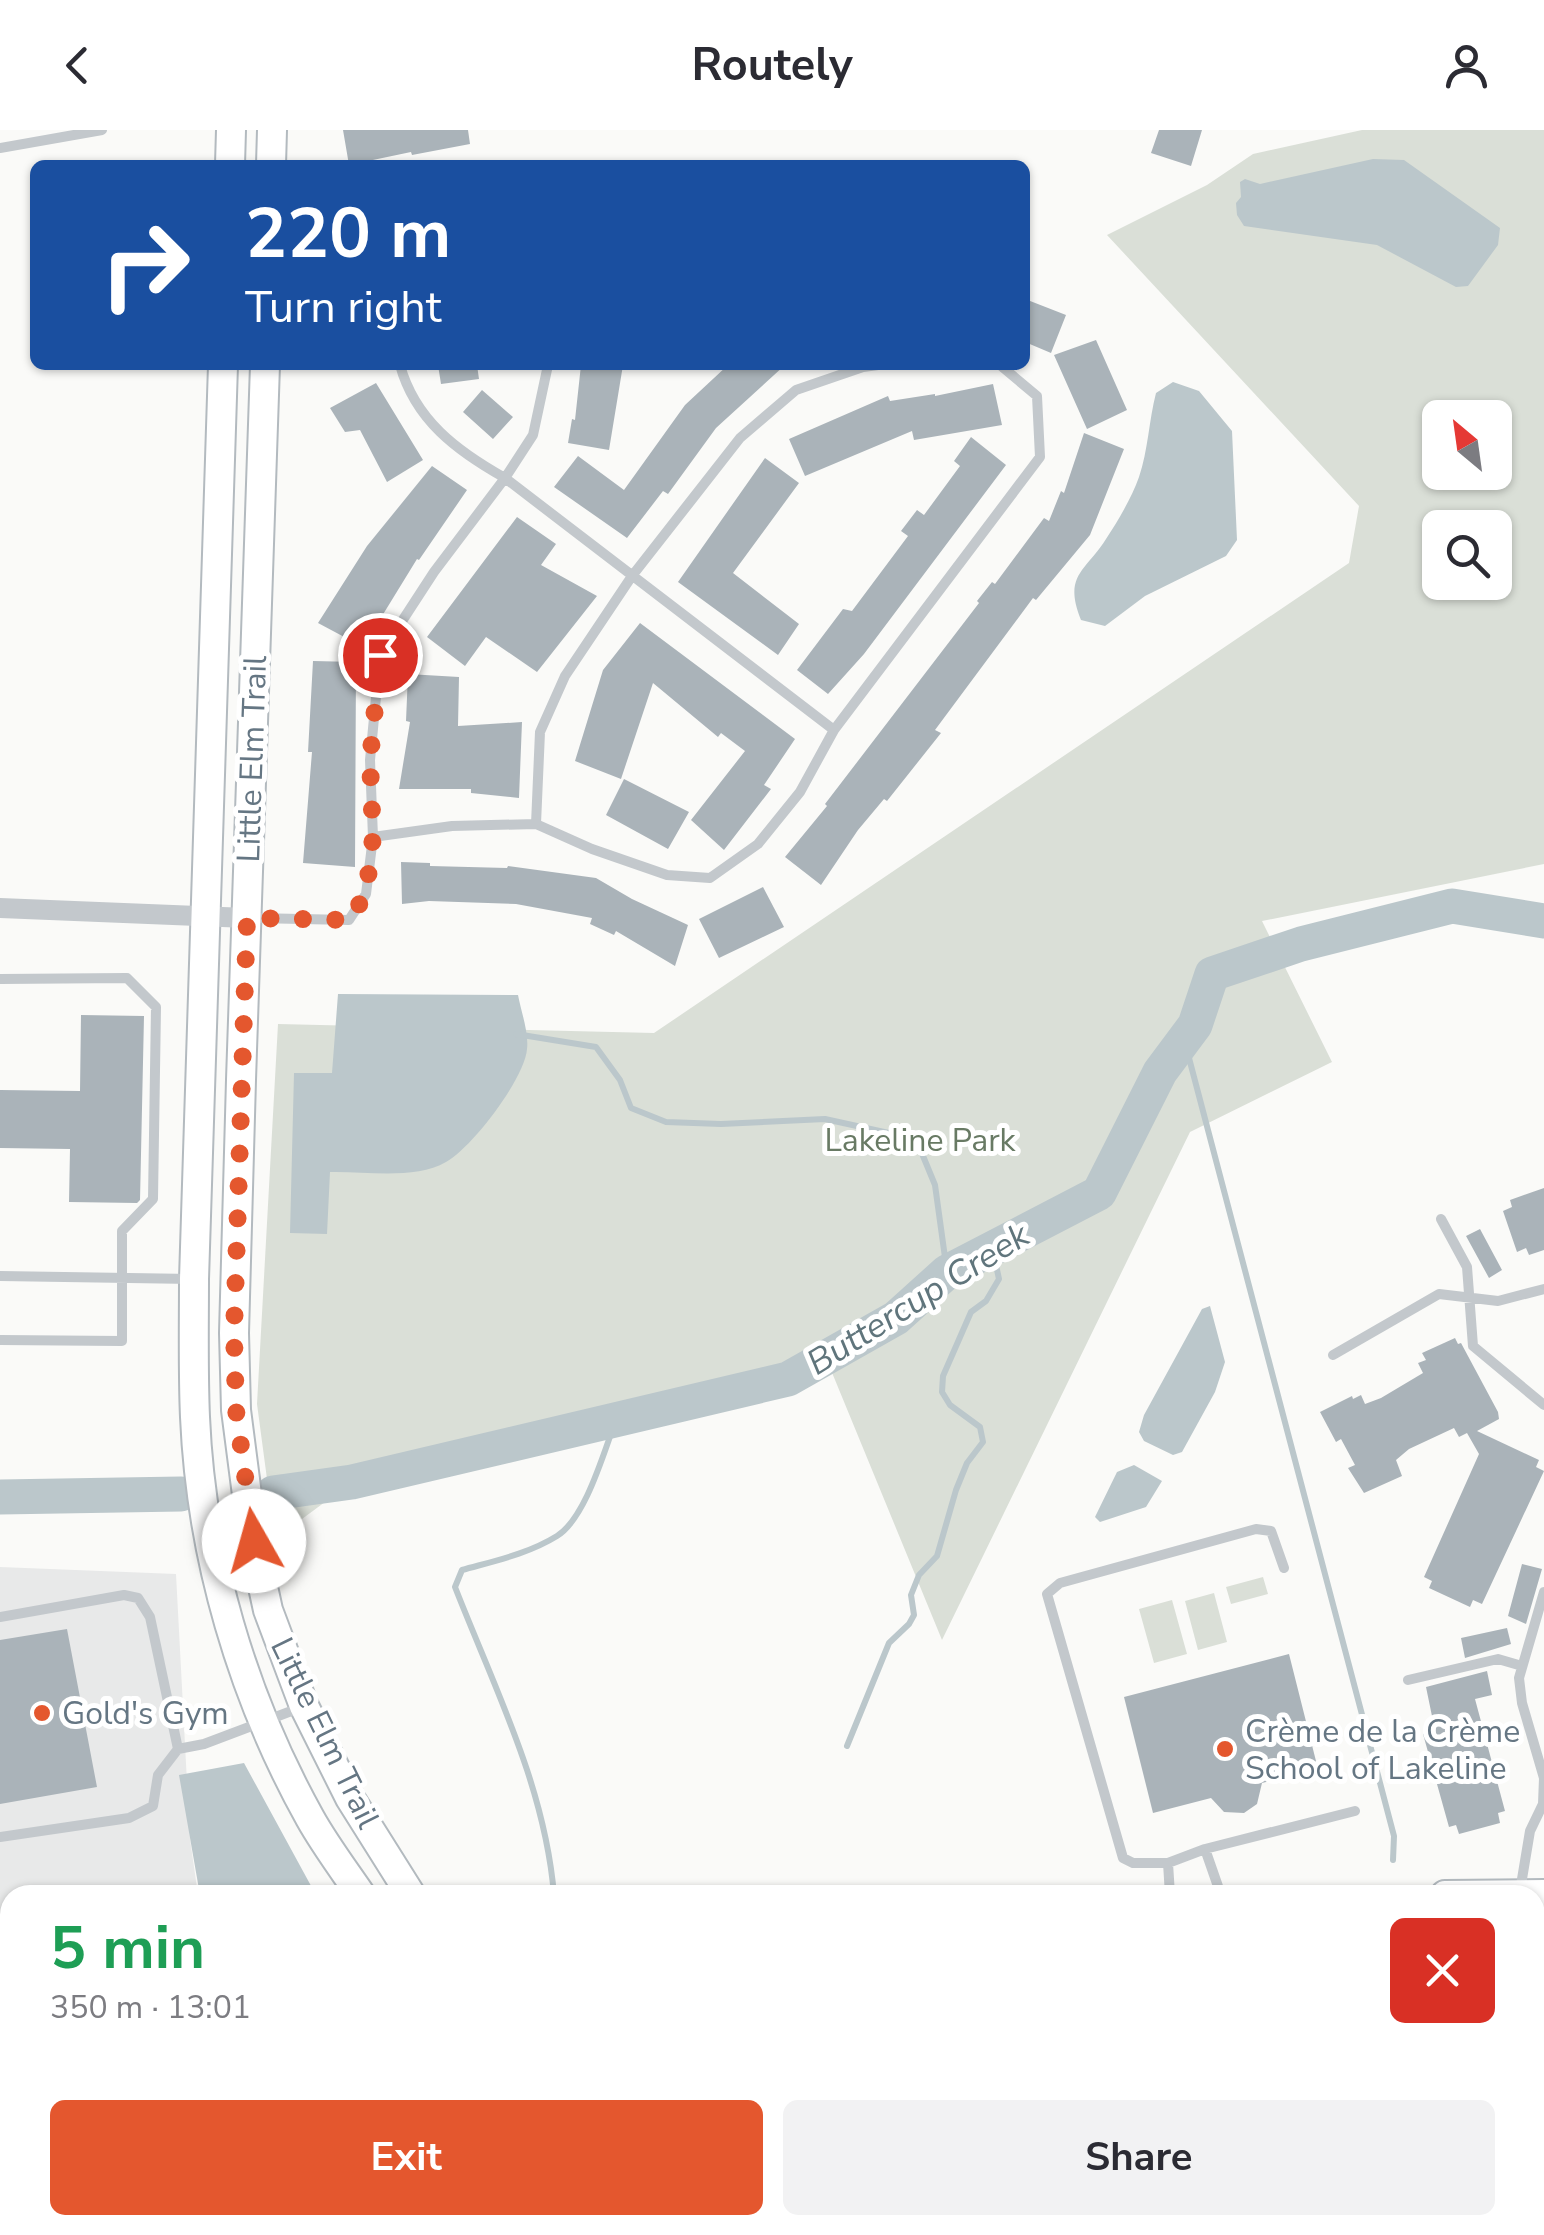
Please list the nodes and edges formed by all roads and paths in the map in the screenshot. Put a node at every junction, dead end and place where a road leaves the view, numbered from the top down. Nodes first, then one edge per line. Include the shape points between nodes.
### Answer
1 (102, 130) edge
2 (231, 130) edge
3 (272, 130) edge
4 (0, 148) edge
5 (230, 160) edge
6 (271, 160) edge
7 (223, 370) edge
8 (266, 370) edge
9 (402, 370) edge
10 (547, 370) edge
11 (854, 370) edge
12 (1006, 370) edge
13 (505, 478) junction
14 (632, 576) junction
15 (834, 730) junction
16 (536, 824) junction
17 (373, 837) junction
18 (0, 908) edge
19 (205, 915) junction
20 (247, 918) junction
21 (0, 979) edge
22 (1440, 1219) dead end
23 (0, 1276) edge
24 (122, 1278) junction
25 (194, 1279) junction
26 (1544, 1289) edge
27 (1470, 1296) junction
28 (0, 1340) edge
29 (1333, 1355) dead end
30 (1544, 1406) edge
31 (1284, 1568) dead end
32 (1544, 1592) edge
33 (0, 1617) edge
34 (1522, 1666) junction
35 (1408, 1680) dead end
36 (304, 1706) junction
37 (264, 1721) junction
38 (178, 1748) junction
39 (1544, 1789) edge
40 (1354, 1811) dead end
41 (0, 1837) edge
42 (1205, 1849) junction
43 (1168, 1863) junction
44 (354, 1885) edge
45 (404, 1885) edge
46 (1169, 1885) edge
47 (1218, 1885) edge
48 (1531, 1885) edge

1 - 4 lane
2 - 5 street
3 - 6 street
7 - 19 street, Little Elm Trail
8 - 20 street, Little Elm Trail
9 - 13 lane via 436,432
10 - 13 lane via 533,435
11 - 14 lane via 796,390 740,438
12 - 15 lane via 1037,396 1040,457
13 - 14 lane
13 - 17 lane via 380,655 370,760
14 - 15 lane
14 - 16 lane via 565,676 540,732
15 - 16 lane via 800,792 758,844 710,878 667,875
16 - 17 lane
17 - 20 lane via 366,894 349,920
18 - 19 street
19 - 20 street
19 - 25 street, Little Elm Trail
20 - 36 street, Little Elm Trail via 236,1410 268,1610
21 - 24 lane via 128,978 156,1007 153,1200 122,1231
22 - 27 lane via 1467,1267
23 - 24 lane
24 - 25 lane
24 - 28 lane via 122,1341
25 - 37 street, Little Elm Trail via 194,1419 211,1546 231,1632
26 - 27 lane via 1498,1301
27 - 29 lane via 1440,1294
27 - 30 lane via 1473,1346
31 - 43 lane via 1271,1531 1256,1530 1060,1582 1048,1594 1123,1858
32 - 34 lane
33 - 38 lane via 124,1594 138,1598 150,1616
34 - 35 lane via 1498,1659
34 - 39 lane via 1522,1704
36 - 37 lane
36 - 45 street, Little Elm Trail
37 - 38 lane
37 - 44 street, Little Elm Trail via 311,1820
38 - 41 lane via 158,1775 153,1806 129,1818
39 - 48 lane via 1527,1844
40 - 42 lane
42 - 43 lane
42 - 47 lane
43 - 46 lane

